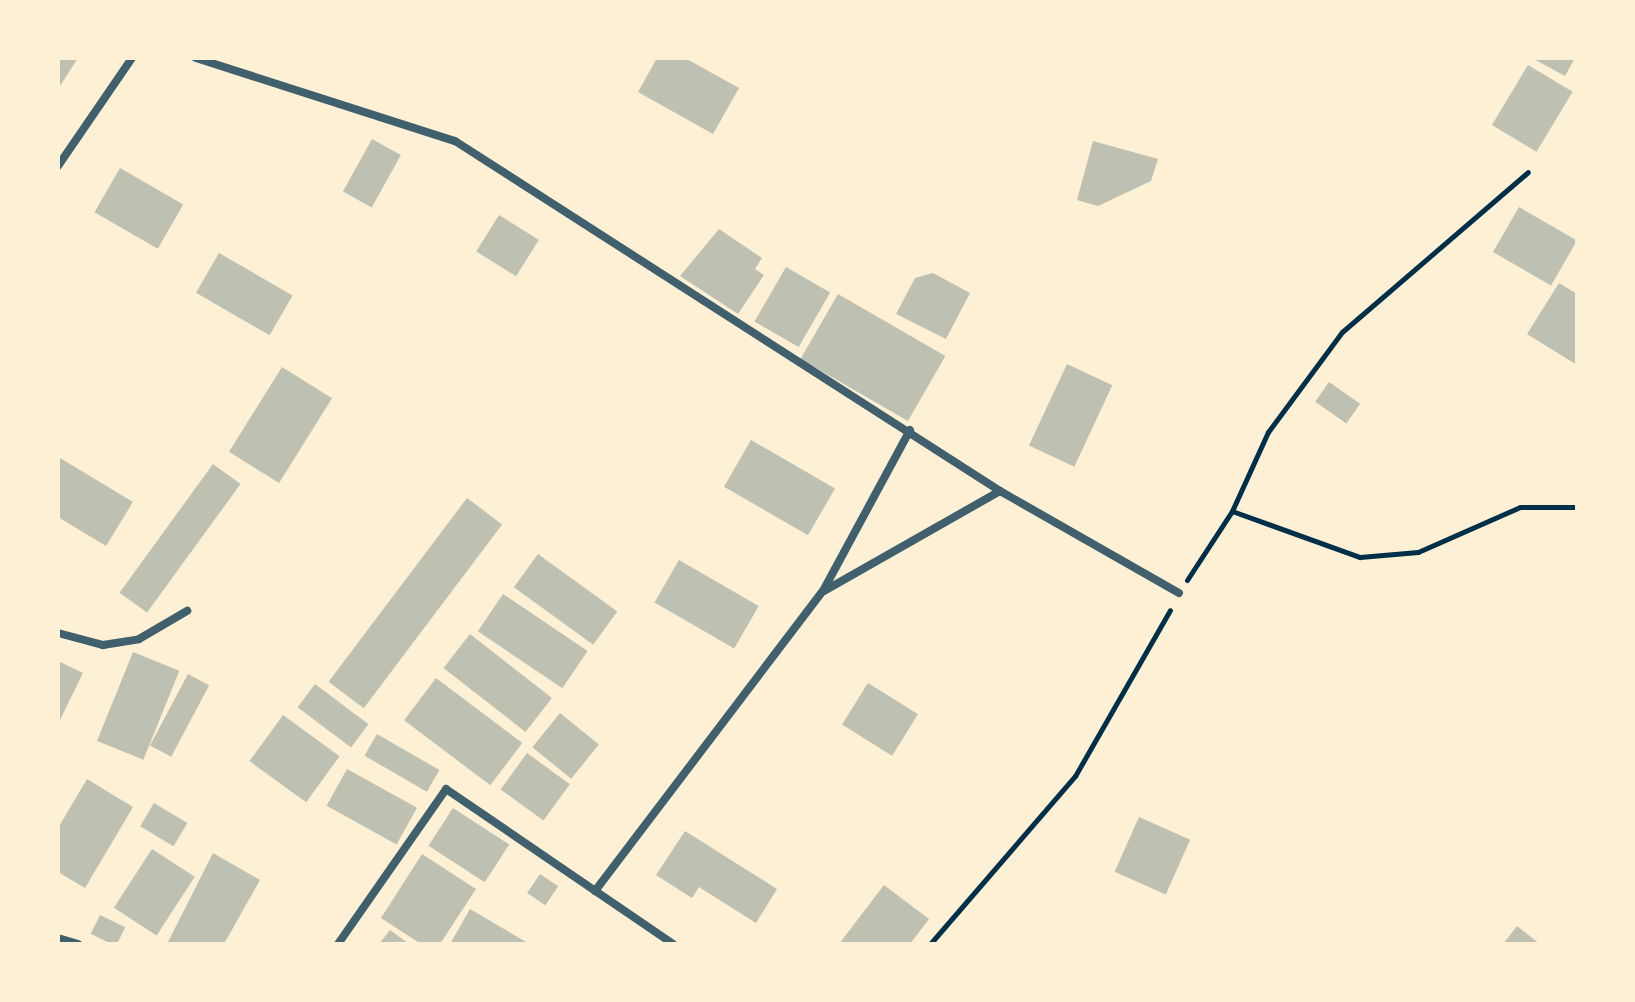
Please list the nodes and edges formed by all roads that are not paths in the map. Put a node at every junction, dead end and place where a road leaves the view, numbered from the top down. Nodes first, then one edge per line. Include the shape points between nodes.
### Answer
1 (132, 58) edge
2 (196, 58) edge
3 (58, 166) edge
4 (910, 430) junction
5 (1000, 491) junction
6 (823, 591) junction
7 (1179, 593) road end
8 (187, 611) dead end
9 (58, 633) edge
10 (595, 891) junction
11 (58, 938) edge
12 (78, 944) edge
13 (338, 944) edge
14 (673, 944) edge

1 - 3 street
2 - 4 street via 455,141
4 - 5 street
4 - 6 street
5 - 6 street
5 - 7 street
6 - 10 street
8 - 9 street via 139,639 103,645
10 - 13 street via 446,789
10 - 14 street
11 - 12 street

